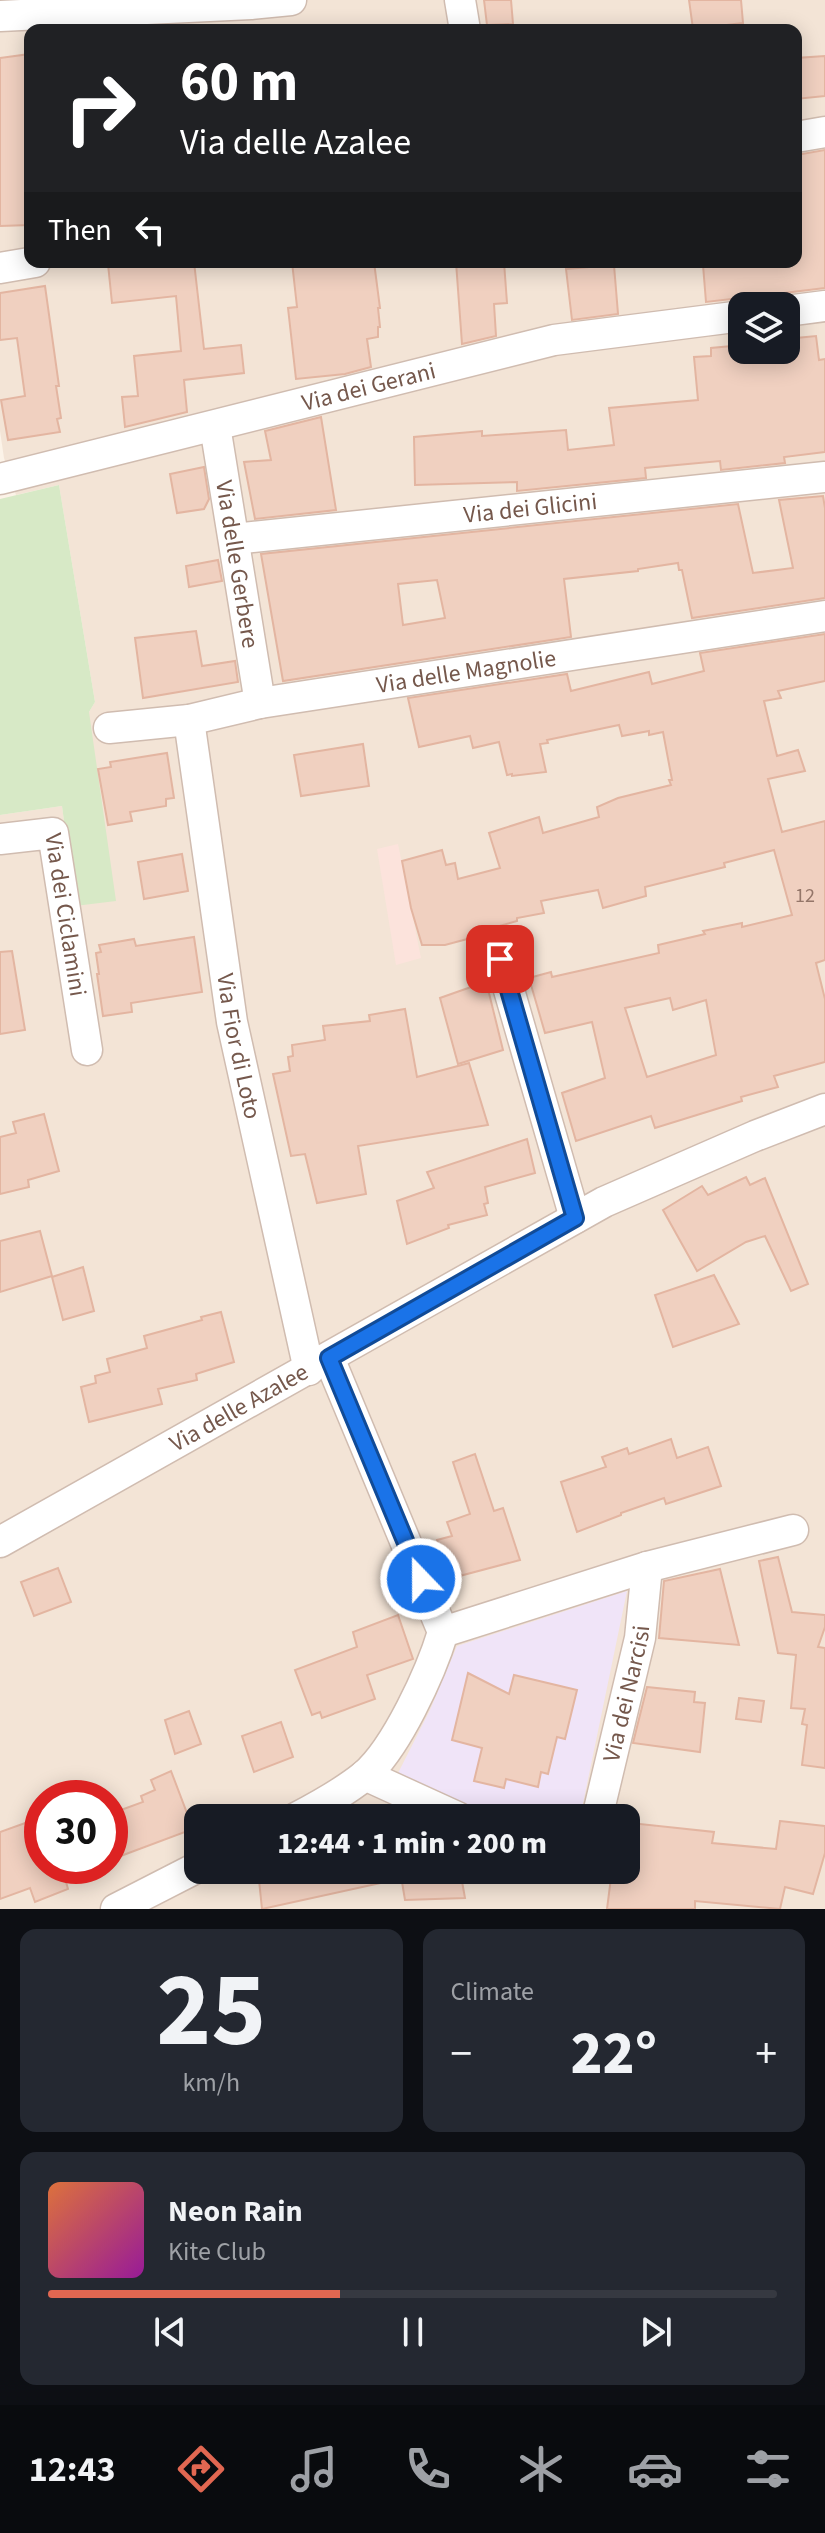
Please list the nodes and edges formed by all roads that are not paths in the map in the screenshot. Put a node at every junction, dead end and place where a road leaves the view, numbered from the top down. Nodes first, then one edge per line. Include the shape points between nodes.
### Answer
1 (291, 0) edge
2 (460, 0) edge
3 (0, 16) edge
4 (464, 24) edge
5 (825, 132) edge
6 (802, 136) edge
7 (24, 264) edge
8 (0, 268) edge
9 (825, 306) edge
10 (800, 309) edge
11 (728, 318) edge
12 (215, 426) junction
13 (825, 477) edge
14 (0, 479) edge
15 (234, 539) junction
16 (825, 616) edge
17 (260, 703) junction
18 (189, 720) junction
19 (109, 728) dead end
20 (0, 839) edge
21 (500, 959) dead end
22 (87, 1050) dead end
23 (825, 1109) edge
24 (575, 1218) junction
25 (319, 1364) junction
26 (793, 1530) dead end
27 (0, 1542) edge
28 (647, 1567) junction
29 (443, 1632) junction
30 (365, 1775) junction
31 (318, 1804) edge
32 (428, 1804) edge
33 (600, 1804) edge
34 (184, 1874) edge
35 (116, 1909) edge

1 - 3 street
2 - 4 street
5 - 6 street
7 - 8 street
9 - 10 street
11 - 12 street, Via dei Gerani via 554,340
12 - 14 street, Via dei Gerani
12 - 15 street, Via delle Gerbere
13 - 15 street, Via dei Glicini
15 - 17 street, Via delle Gerbere
16 - 17 street, Via delle Magnolie
17 - 18 street, Via delle Magnolie
18 - 19 street, Via delle Magnolie
18 - 25 street, Via Fior di Loto via 232,1022
20 - 22 street, Via dei Ciclamini via 53,833
21 - 24 street
23 - 24 street, Via delle Azalee
24 - 25 street, Via delle Azalee
25 - 27 street, Via delle Azalee
25 - 29 street, Via Fior di Loto
26 - 28 street
28 - 29 street
28 - 33 street, Via dei Narcisi via 640,1638
29 - 30 street via 436,1658 394,1738
30 - 31 street
30 - 32 street
34 - 35 street

